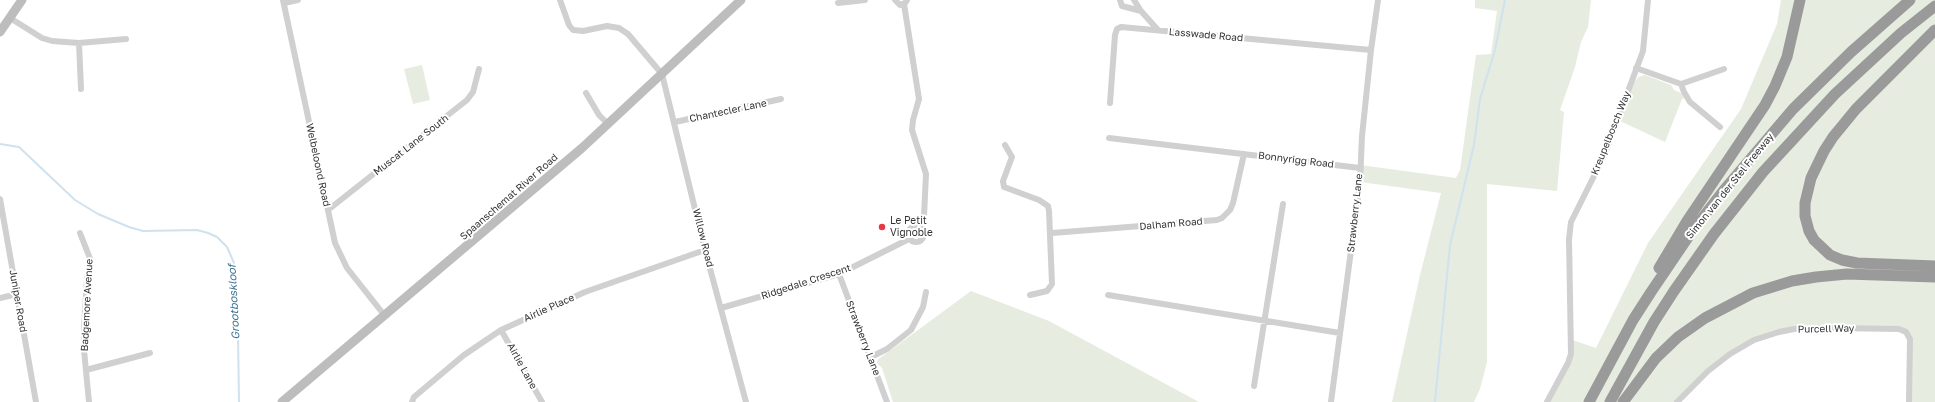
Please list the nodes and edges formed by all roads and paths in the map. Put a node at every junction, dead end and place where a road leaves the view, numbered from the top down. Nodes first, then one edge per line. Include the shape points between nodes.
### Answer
1 (22, 0) edge
2 (298, 0) edge
3 (560, 0) edge
4 (741, 0) edge
5 (865, 0) edge
6 (895, 0) edge
7 (1120, 0) edge
8 (1134, 0) edge
9 (1378, 0) edge
10 (1648, 0) edge
11 (1800, 0) edge
12 (1910, 0) edge
13 (283, 2) edge
14 (906, 2) edge
15 (838, 3) dead end
16 (1935, 6) edge
17 (1141, 12) junction
18 (10, 18) junction
19 (1158, 30) junction
20 (1935, 30) edge
21 (0, 32) edge
22 (126, 39) dead end
23 (79, 43) junction
24 (1371, 50) junction
25 (1636, 68) junction
26 (479, 69) dead end
27 (1724, 69) dead end
28 (662, 74) junction
29 (1681, 84) junction
30 (81, 89) dead end
31 (586, 94) dead end
32 (781, 99) dead end
33 (1110, 103) dead end
34 (675, 122) junction
35 (608, 124) junction
36 (1720, 127) dead end
37 (1109, 138) dead end
38 (1005, 145) dead end
39 (1244, 154) junction
40 (1360, 168) junction
41 (0, 199) edge
42 (1283, 204) dead end
43 (328, 210) junction
44 (921, 225) junction
45 (80, 233) dead end
46 (1052, 233) junction
47 (909, 239) junction
48 (705, 250) junction
49 (1935, 266) edge
50 (839, 274) junction
51 (1935, 277) edge
52 (926, 292) dead end
53 (17, 294) junction
54 (1030, 295) dead end
55 (1108, 295) dead end
56 (0, 298) edge
57 (721, 308) junction
58 (385, 316) junction
59 (1633, 320) junction
60 (1263, 321) junction
61 (501, 330) junction
62 (1340, 333) junction
63 (150, 352) dead end
64 (871, 357) junction
65 (86, 370) junction
66 (1254, 386) dead end
67 (36, 402) edge
68 (89, 402) edge
69 (282, 402) edge
70 (412, 402) edge
71 (542, 402) edge
72 (746, 402) edge
73 (887, 402) edge
74 (1331, 402) edge
75 (1547, 402) edge
76 (1589, 402) edge
77 (1610, 402) edge
78 (1623, 402) edge
79 (1677, 402) edge
80 (1909, 402) edge

1 - 18 main road
2 - 13 street
3 - 28 street via 569,25 575,31 607,26 619,28 628,34
4 - 28 main road, Spaanschemat River Road
5 - 15 street
6 - 14 street, Ridgedale Crescent via 898,4
7 - 17 street via 1122,6
8 - 17 street
9 - 24 street, Strawberry Lane
10 - 25 street, Kreupelbosch Way via 1645,40
11 - 59 highway via 1787,57 1775,86 1765,105 1683,226
12 - 59 highway, Simon van der Stel Freeway via 1820,82 1750,157 1693,230
13 - 43 street, Welbeloond Road
14 - 44 street, Ridgedale Crescent via 919,99 912,120 912,130 926,174 926,200
16 - 77 highway, Simon van der Stel Freeway via 1901,33 1840,89 1763,172 1714,234 1674,291
17 - 19 street
18 - 21 main road
18 - 23 street via 47,40
19 - 24 street, Lasswade Road
19 - 33 street, Lasswade Road via 1124,27 1117,29
20 - 49 highway via 1856,109 1833,137 1811,178 1805,203 1809,231 1814,240 1830,255 1857,263
22 - 23 street
23 - 30 street
24 - 40 street, Strawberry Lane
25 - 29 street
25 - 75 street, Kreupelbosch Way via 1604,156 1571,222 1571,354
26 - 43 street, Muscat Lane South via 473,92 468,100
27 - 29 street
28 - 34 street, Willow Road
28 - 35 main road, Spaanschemat River Road
29 - 36 street via 1690,102
31 - 35 street
32 - 34 street, Chantecler Lane
34 - 48 street, Willow Road
35 - 58 main road, Spaanschemat River Road via 574,156
37 - 39 street, Bonnyrigg Road
38 - 46 street via 1012,157 1003,181 1004,187 1029,195 1048,206
39 - 40 street, Bonnyrigg Road
39 - 46 street, Dalham Road via 1233,203 1222,218
40 - 62 street, Strawberry Lane
41 - 53 street, Juniper Road
42 - 60 street
43 - 58 street, Welbeloond Road via 339,254
44 - 47 street via 912,226 908,230
44 - 47 street, Ridgedale Crescent via 924,233 922,239 914,242
45 - 65 street, Badgemore Avenue via 91,261 87,278 84,329
46 - 54 street via 1052,284 1047,291
47 - 50 street, Ridgedale Crescent
48 - 57 street, Willow Road
48 - 61 street, Airlie Place via 585,292
50 - 57 street, Ridgedale Crescent
50 - 64 street, Strawberry Lane
51 - 78 highway via 1839,275 1792,281 1753,293 1705,318 1678,338 1656,358
52 - 64 street via 923,307 911,330 887,349
53 - 56 street
53 - 67 street, Juniper Road
55 - 60 street
57 - 72 street, Willow Road
58 - 69 main road, Spaanschemat River Road
59 - 76 highway, Simon van der Stel Freeway
60 - 62 street
60 - 66 street
61 - 70 street, Airlie Place via 464,355 414,397
61 - 71 street, Airlie Lane
62 - 74 street, Strawberry Lane
63 - 65 street
64 - 73 street, Strawberry Lane
65 - 68 street, Badgemore Avenue
79 - 80 street, Purcell Way via 1695,382 1730,354 1754,340 1779,332 1810,328 1906,332 1910,339

